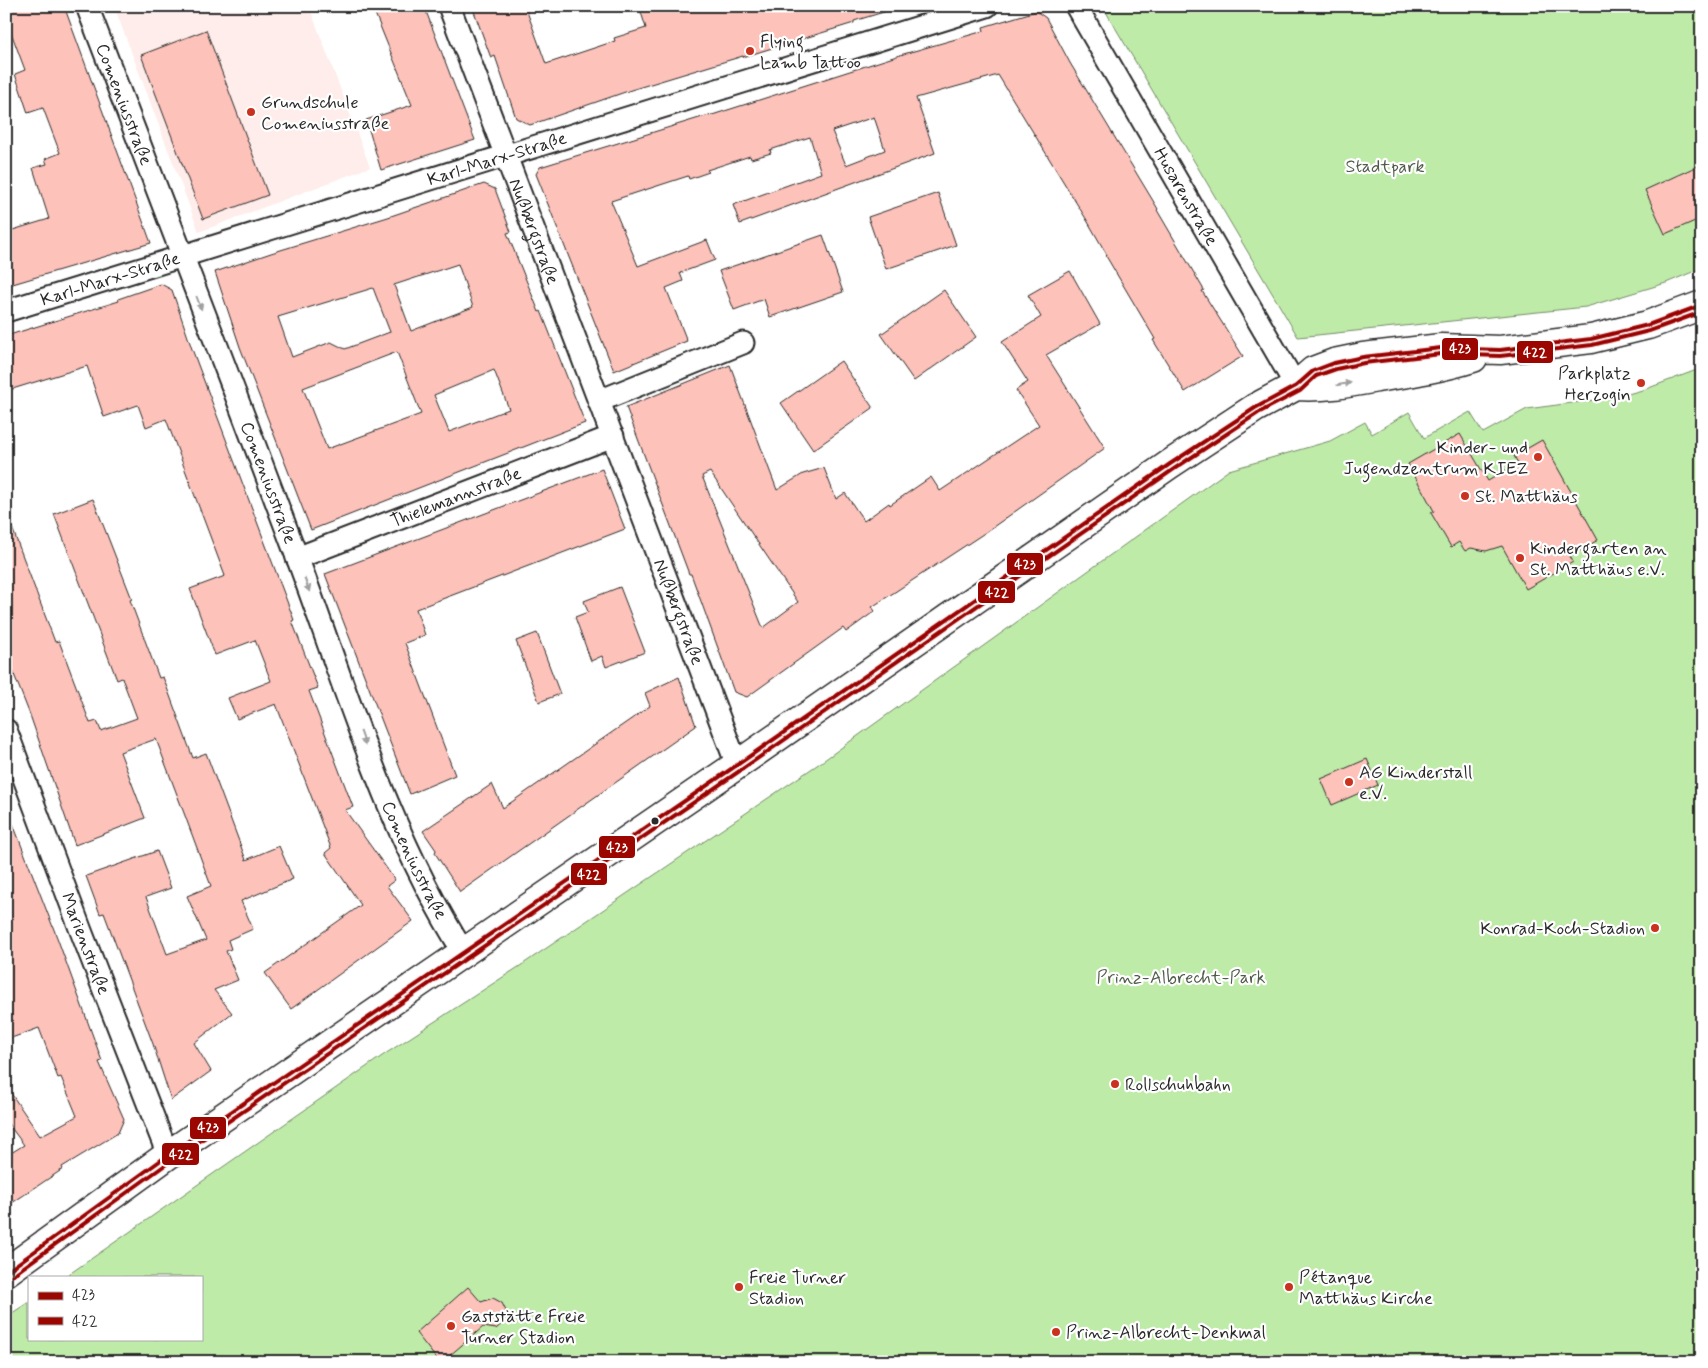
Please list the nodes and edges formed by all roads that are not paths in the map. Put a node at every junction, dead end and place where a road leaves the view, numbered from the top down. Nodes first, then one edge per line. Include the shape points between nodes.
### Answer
1 (87, 6) edge
2 (449, 6) edge
3 (987, 6) edge
4 (1076, 6) edge
5 (506, 156) junction
6 (182, 257) junction
7 (1702, 305) edge
8 (6, 311) edge
9 (744, 344) dead end
10 (1296, 386) junction
11 (599, 400) junction
12 (613, 436) junction
13 (297, 558) junction
14 (6, 730) edge
15 (738, 765) junction
16 (464, 953) junction
17 (168, 1155) junction
18 (6, 1272) edge

1 - 6 street, Comeniusstraße
2 - 5 street, Nußbergstraße
3 - 5 street, Karl-Marx-Straße
4 - 10 street, Husarenstraße
5 - 6 street, Karl-Marx-Straße
5 - 11 street, Nußbergstraße
6 - 8 street, Karl-Marx-Straße
6 -> 13 street, Comeniusstraße
7 - 10 street via 1648,325 1591,340 1500,350 1442,367 1318,388
9 - 11 street
10 - 15 street via 1254,408 1170,464
11 - 12 street, Nußbergstraße
12 - 13 street, Thielemannstraße
12 - 15 street, Nußbergstraße
13 -> 16 street, Comeniusstraße via 404,842
14 - 17 street, Marienstraße
15 - 16 street
16 - 17 street
17 - 18 street

